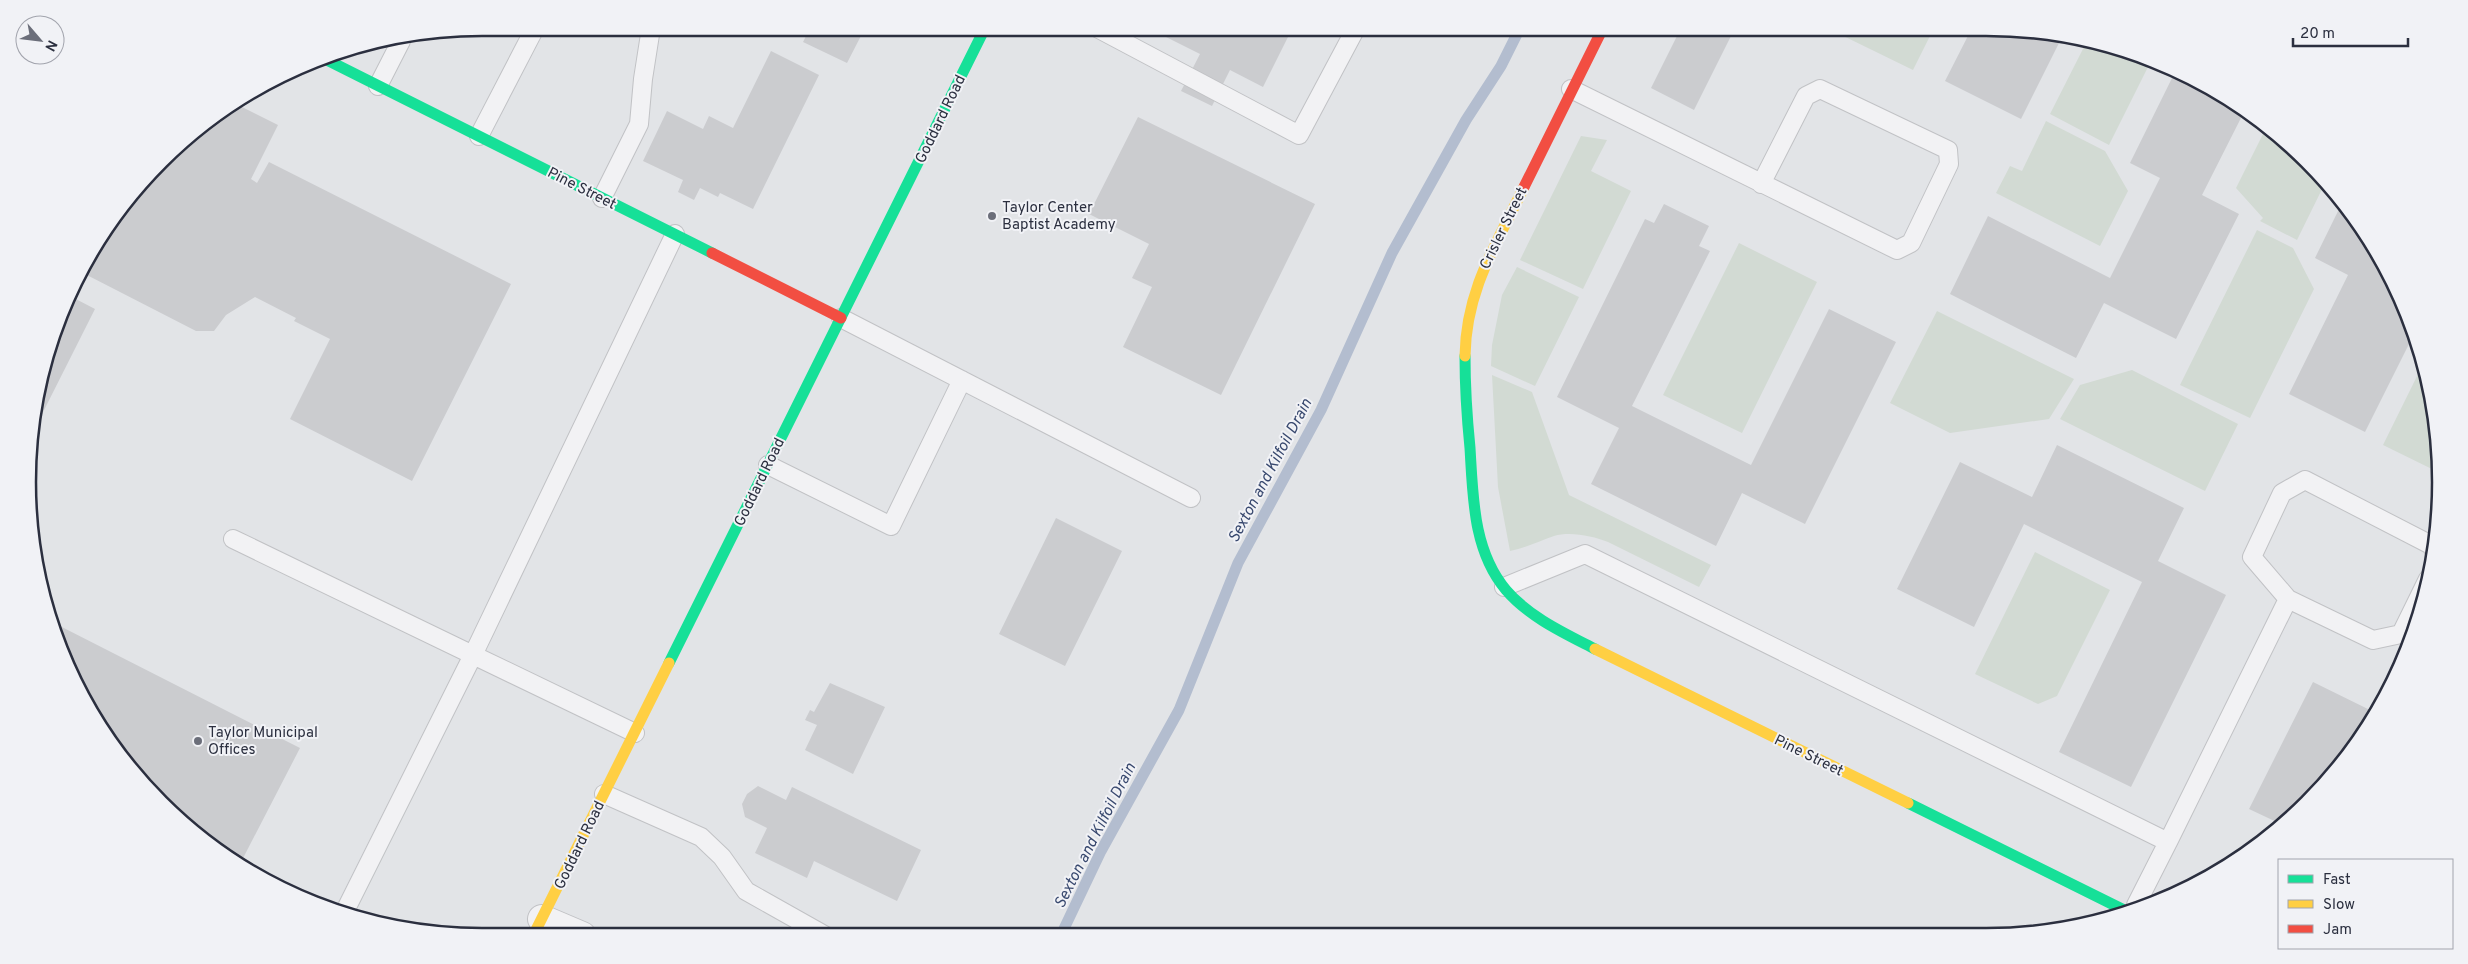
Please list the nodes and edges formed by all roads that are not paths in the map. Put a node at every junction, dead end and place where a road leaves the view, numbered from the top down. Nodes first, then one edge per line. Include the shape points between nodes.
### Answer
1 (531, 36) edge
2 (650, 36) edge
3 (981, 36) edge
4 (1112, 36) edge
5 (1352, 36) edge
6 (1599, 36) edge
7 (399, 44) edge
8 (332, 63) edge
9 (378, 86) junction
10 (1571, 89) junction
11 (479, 136) junction
12 (1761, 184) junction
13 (602, 198) junction
14 (675, 234) junction
15 (841, 318) junction
16 (962, 380) junction
17 (768, 465) junction
18 (1191, 498) dead end
19 (233, 540) dead end
20 (2427, 544) edge
21 (1504, 587) junction
22 (2288, 599) junction
23 (2413, 610) edge
24 (473, 655) junction
25 (635, 733) junction
26 (604, 794) junction
27 (2168, 842) junction
28 (2138, 901) edge
29 (347, 907) edge
30 (2119, 907) edge
31 (538, 928) edge
32 (812, 928) edge

1 - 11 lane
2 - 13 lane via 639,124
3 - 15 street, Goddard Road
4 - 5 lane via 1299,135
6 - 10 street, Crisler Street
7 - 9 lane
8 - 9 street, Pine Street
9 - 11 street, Pine Street
10 - 12 lane
10 - 21 street, Crisler Street via 1490,250 1468,317 1464,362 1475,523 1489,564
11 - 13 street, Pine Street
12 - 12 lane via 1897,250 1911,243 1949,164 1948,150 1820,89 1806,96
13 - 14 street, Pine Street
14 - 15 street, Pine Street
14 - 24 lane
15 - 16 lane
15 - 17 street, Goddard Road
16 - 17 lane via 890,526
16 - 18 lane
17 - 25 street, Goddard Road
19 - 24 lane
20 - 22 lane via 2305,480 2282,493 2252,557
21 - 27 lane via 1585,554
21 - 30 street, Pine Street via 1522,606 1567,635
22 - 23 lane via 2373,640 2401,634
22 - 27 lane
24 - 25 lane
24 - 29 lane
25 - 26 street, Goddard Road
26 - 31 street, Goddard Road
26 - 32 lane via 701,838 722,857 746,891
27 - 28 lane

